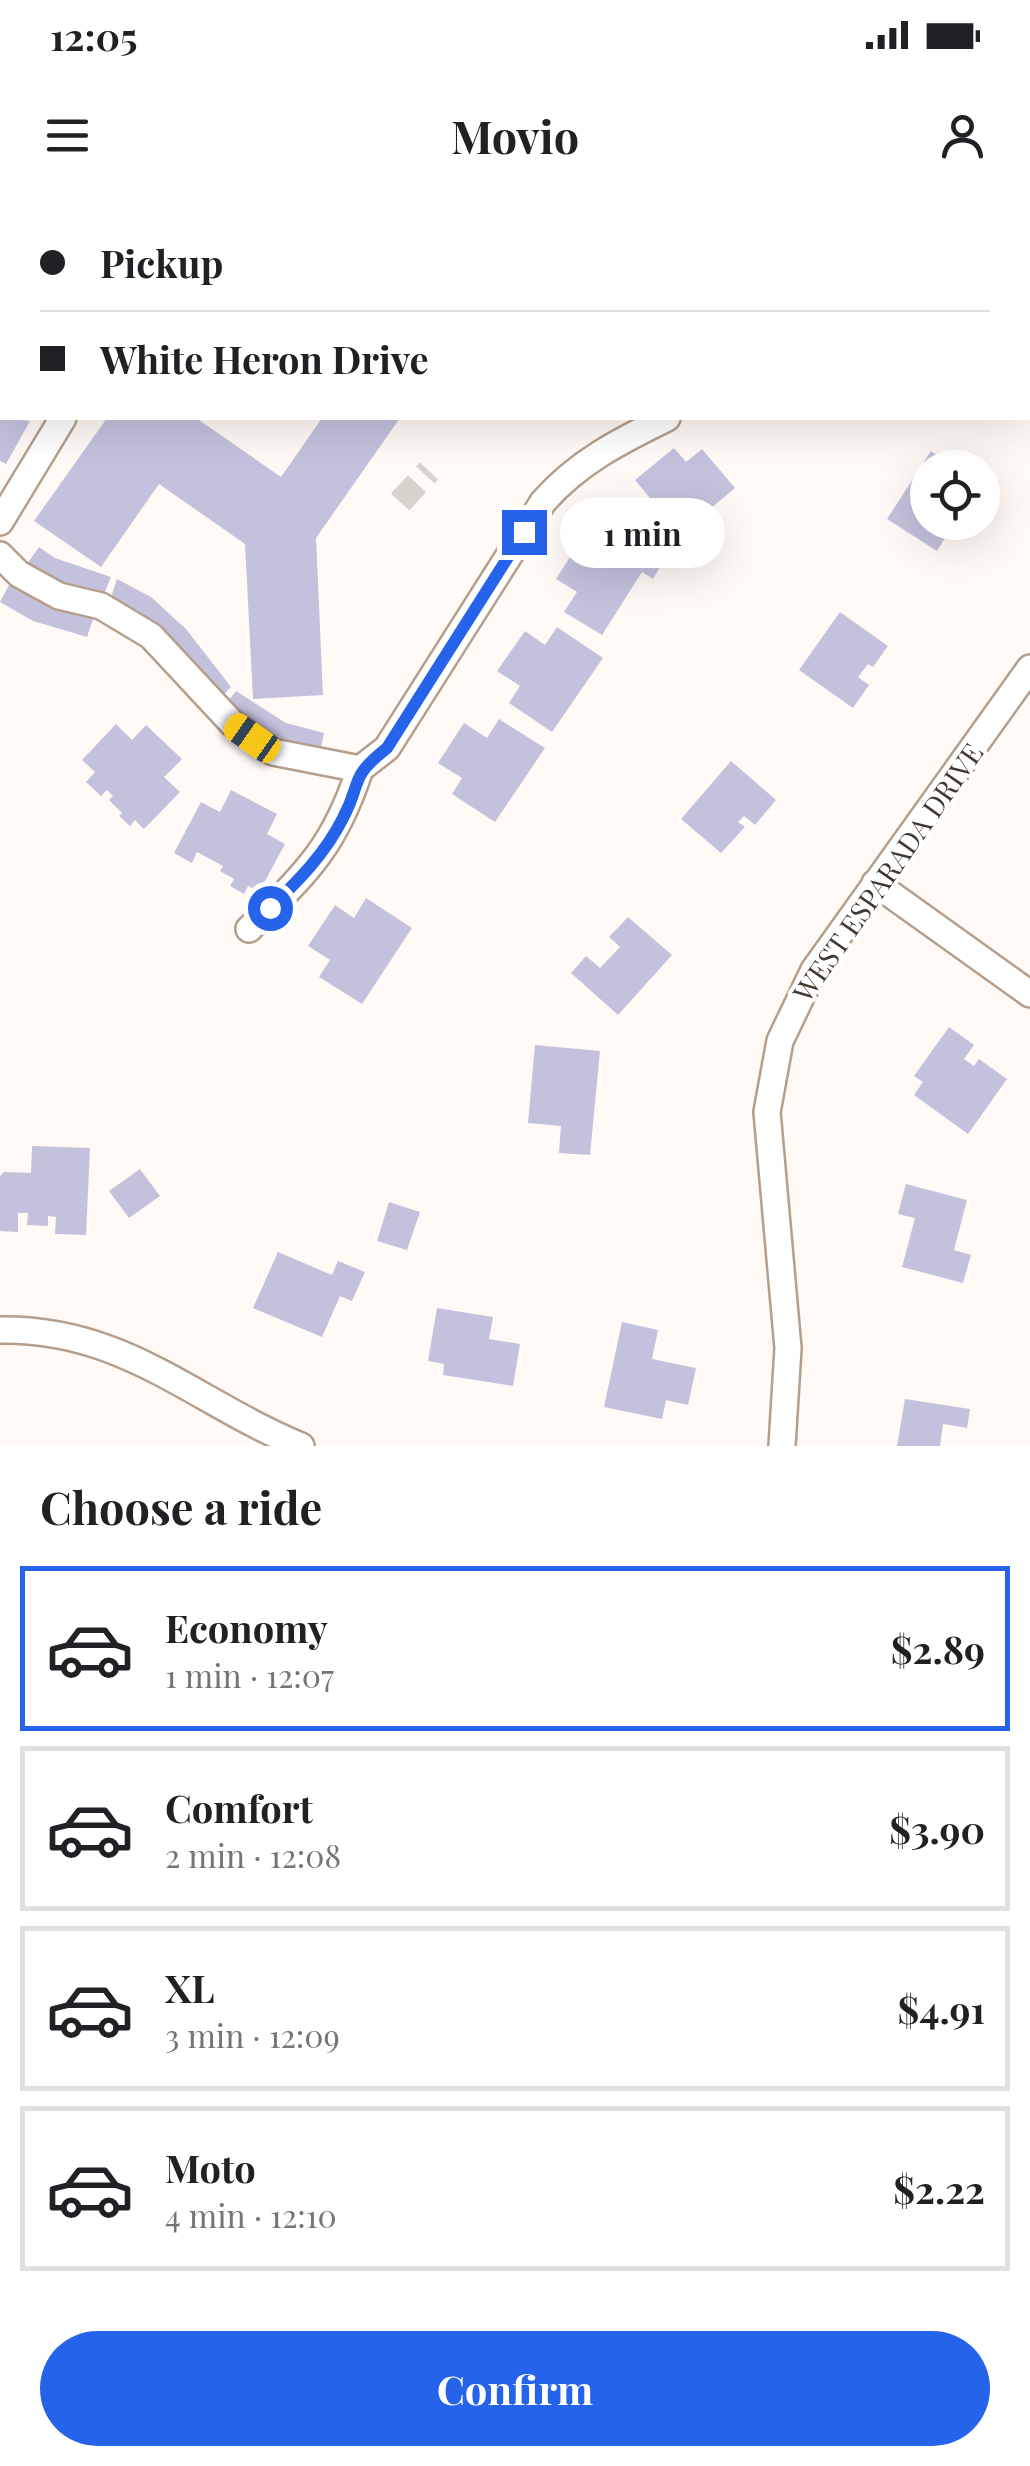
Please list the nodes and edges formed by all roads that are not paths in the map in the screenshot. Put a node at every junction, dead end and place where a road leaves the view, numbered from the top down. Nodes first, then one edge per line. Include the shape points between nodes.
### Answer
1 (62, 420) edge
2 (663, 420) edge
3 (0, 522) edge
4 (0, 555) edge
5 (1030, 668) edge
6 (360, 769) junction
7 (875, 883) junction
8 (249, 929) dead end
9 (1030, 994) edge
10 (0, 1330) edge
11 (301, 1446) edge
12 (782, 1446) edge

1 - 3 street
2 - 6 street via 566,475 387,748
4 - 6 street via 59,596 101,606 151,636 232,723 272,752
5 - 7 street, WEST ESPARADA DRIVE
6 - 8 street via 344,816 313,867
7 - 9 street
7 - 12 street, WEST ESPARADA DRIVE via 792,1009 770,1078 767,1136 788,1348
10 - 11 street via 84,1338 150,1365

